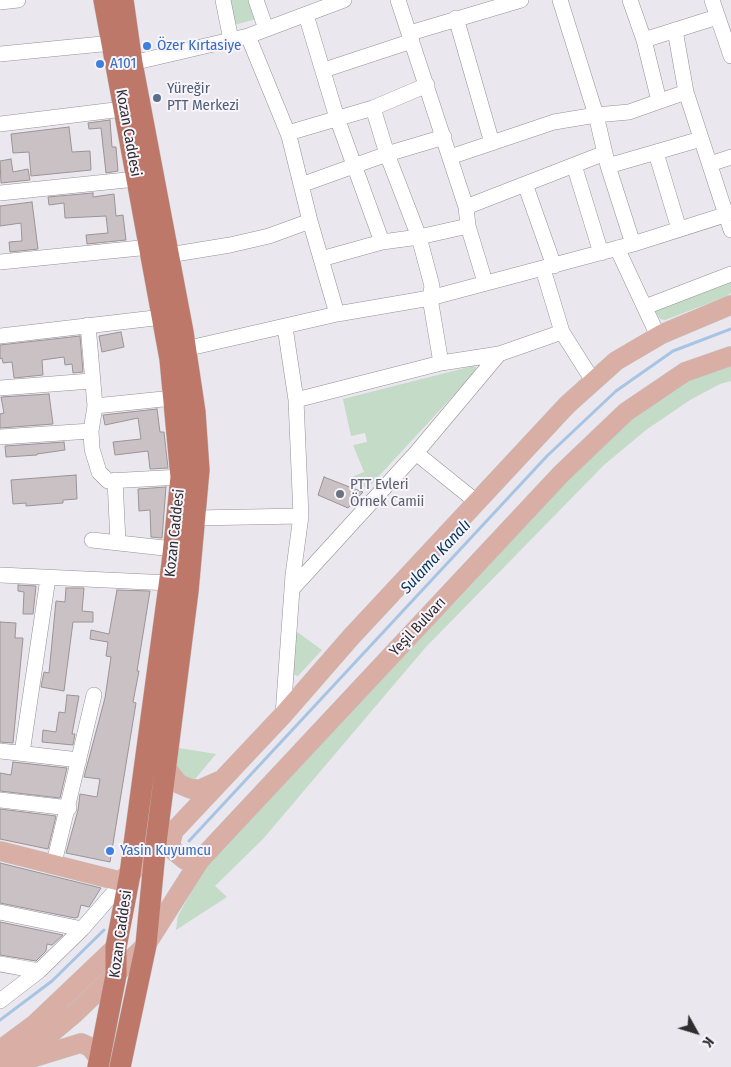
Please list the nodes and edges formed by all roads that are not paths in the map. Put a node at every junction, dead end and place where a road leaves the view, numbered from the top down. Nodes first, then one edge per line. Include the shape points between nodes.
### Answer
1 (18, 0) edge
2 (104, 0) edge
3 (123, 0) edge
4 (223, 0) edge
5 (256, 0) edge
6 (344, 0) edge
7 (398, 0) edge
8 (521, 0) edge
9 (560, 0) edge
10 (630, 0) edge
11 (712, 0) edge
12 (0, 2) edge
13 (306, 15) junction
14 (717, 17) junction
15 (456, 18) junction
16 (266, 29) junction
17 (675, 30) junction
18 (248, 36) junction
19 (411, 37) junction
20 (231, 40) junction
21 (644, 40) junction
22 (112, 43) junction
23 (0, 54) edge
24 (731, 56) edge
25 (132, 63) junction
26 (324, 70) junction
27 (427, 85) junction
28 (686, 92) junction
29 (659, 101) junction
30 (373, 108) junction
31 (123, 110) junction
32 (596, 114) junction
33 (337, 118) junction
34 (0, 124) edge
35 (288, 133) junction
36 (444, 137) junction
37 (701, 139) junction
38 (492, 143) junction
39 (656, 153) junction
40 (386, 154) junction
41 (450, 157) junction
42 (731, 157) edge
43 (606, 160) junction
44 (710, 164) junction
45 (574, 165) junction
46 (354, 166) junction
47 (136, 179) junction
48 (301, 184) junction
49 (525, 184) junction
50 (0, 193) edge
51 (466, 207) junction
52 (728, 213) edge
53 (310, 221) junction
54 (468, 226) junction
55 (679, 229) junction
56 (731, 230) edge
57 (419, 237) junction
58 (382, 242) junction
59 (634, 244) junction
60 (618, 248) junction
61 (159, 251) junction
62 (601, 252) junction
63 (321, 259) junction
64 (0, 262) edge
65 (549, 267) junction
66 (731, 274) edge
67 (485, 282) junction
68 (430, 298) junction
69 (731, 305) edge
70 (645, 307) junction
71 (337, 314) junction
72 (163, 316) junction
73 (88, 325) junction
74 (286, 327) junction
75 (562, 332) junction
76 (0, 336) edge
77 (658, 336) junction
78 (185, 349) junction
79 (499, 354) junction
80 (731, 356) edge
81 (441, 363) junction
82 (92, 381) junction
83 (593, 381) junction
84 (0, 388) edge
85 (173, 398) junction
86 (296, 400) junction
87 (95, 406) junction
88 (91, 430) junction
89 (0, 436) edge
90 (416, 453) junction
91 (181, 478) junction
92 (115, 480) junction
93 (478, 503) junction
94 (301, 516) junction
95 (195, 518) junction
96 (92, 540) dead end
97 (118, 542) junction
98 (173, 549) junction
99 (0, 575) edge
100 (48, 578) junction
101 (170, 583) junction
102 (292, 589) junction
103 (94, 695) dead end
104 (283, 715) junction
105 (0, 751) edge
106 (22, 753) junction
107 (79, 760) junction
108 (166, 768) junction
109 (222, 779) junction
110 (0, 800) edge
111 (69, 808) junction
112 (174, 830) junction
113 (0, 851) edge
114 (155, 851) junction
115 (200, 860) junction
116 (54, 863) junction
117 (130, 874) junction
118 (0, 912) edge
119 (82, 929) junction
120 (146, 945) junction
121 (116, 947) junction
122 (0, 964) edge
123 (39, 971) junction
124 (116, 975) junction
125 (0, 1001) edge
126 (0, 1050) edge
127 (27, 1063) edge
128 (99, 1064) edge
129 (7, 1067) edge
130 (120, 1067) edge

1 - 12 street
2 - 22 highway, Kozan Caddesi
3 - 25 highway, Kozan Caddesi
4 - 20 street
5 - 16 street
6 - 13 street
7 - 19 street
8 - 15 street
9 - 32 street
10 - 21 street
11 - 14 street
13 - 16 street
13 - 26 street
14 - 17 street
14 - 24 street
15 - 19 street
15 - 38 street
16 - 18 street
17 - 21 street
17 - 28 street
18 - 20 street
18 - 35 street
19 - 26 street
19 - 27 street
20 - 25 street
21 - 29 street
22 - 23 street
22 - 31 highway, Kozan Caddesi
25 - 61 highway, Kozan Caddesi
26 - 33 street
27 - 30 street
27 - 36 street
28 - 29 street
28 - 37 street
29 - 32 street via 629,112
30 - 33 street
30 - 40 street
31 - 34 street
31 - 47 highway, Kozan Caddesi
32 - 38 street via 554,122
32 - 43 street
33 - 35 street
33 - 46 street
35 - 48 street
36 - 40 street
36 - 41 street
37 - 39 street
37 - 44 street
38 - 41 street
39 - 43 street
39 - 55 street
40 - 46 street
40 - 57 street
41 - 51 street
42 - 44 street
43 - 45 street
43 - 59 street
44 - 52 street
45 - 49 street
45 - 62 street
46 - 48 street
46 - 58 street
47 - 50 street
47 - 61 highway, Kozan Caddesi
48 - 53 street
49 - 51 street
49 - 65 street
51 - 54 street
52 - 55 street
52 - 56 street
53 - 61 street via 240,243
53 - 63 street
54 - 57 street
54 - 67 street
55 - 59 street
57 - 58 street
57 - 68 street via 432,286
58 - 63 street
59 - 60 street
60 - 62 street
60 - 70 street
61 - 64 street
61 - 72 highway, Kozan Caddesi
61 - 78 highway, Kozan Caddesi
62 - 65 street
63 - 71 street
65 - 67 street
65 - 75 street
66 - 70 street
67 - 68 street
68 - 71 street
68 - 81 street
69 - 77 main road
70 - 77 street
71 - 74 street
72 - 73 street
72 - 85 highway, Kozan Caddesi
73 - 76 street
73 - 82 street
74 - 78 street
74 - 86 street
75 - 79 street
75 - 83 street
77 - 83 main road via 616,361
78 - 95 highway, Kozan Caddesi via 195,412 199,470
79 - 81 street
79 - 90 street
80 - 115 main road, Yeşil Bulvarı via 685,372 626,412 560,474
81 - 86 street
82 - 84 street
82 - 87 street
83 - 93 main road
85 - 87 street
85 - 91 highway, Kozan Caddesi
86 - 94 street
87 - 88 street
88 - 89 street
88 - 92 street via 98,472 108,481
90 - 93 street
90 - 102 street
91 - 92 street
91 - 98 highway, Kozan Caddesi
92 - 97 street
93 - 104 main road via 351,637
94 - 95 street
94 - 102 street
95 - 108 highway, Kozan Caddesi
96 - 97 street
97 - 98 street
98 - 101 highway, Kozan Caddesi
99 - 100 street
100 - 101 street
100 - 106 street
101 - 117 highway, Kozan Caddesi
102 - 104 street
103 - 107 street
104 - 109 main road
105 - 106 street
106 - 107 street
107 - 111 street
108 - 109 main road via 172,778 191,789 210,787
108 - 114 highway, Kozan Caddesi
109 - 112 main road
110 - 111 street
111 - 116 street
112 - 114 main road
112 - 115 main road via 170,845 174,851 185,860
113 - 116 main road
114 - 117 main road
114 - 120 highway, Kozan Caddesi
115 - 120 main road, Yeşil Bulvarı
116 - 117 main road via 119,881
117 - 119 street
117 - 121 highway, Kozan Caddesi
118 - 119 street
119 - 123 street
120 - 124 main road, Yeşil Bulvarı
120 - 130 highway, Kozan Caddesi
121 - 124 highway, Kozan Caddesi
121 - 126 main road via 57,1005
122 - 123 street
123 - 125 street
124 - 128 highway, Kozan Caddesi
124 - 129 main road, Yeşil Bulvarı
127 - 128 main road via 81,1043 90,1047
127 - 129 main road

